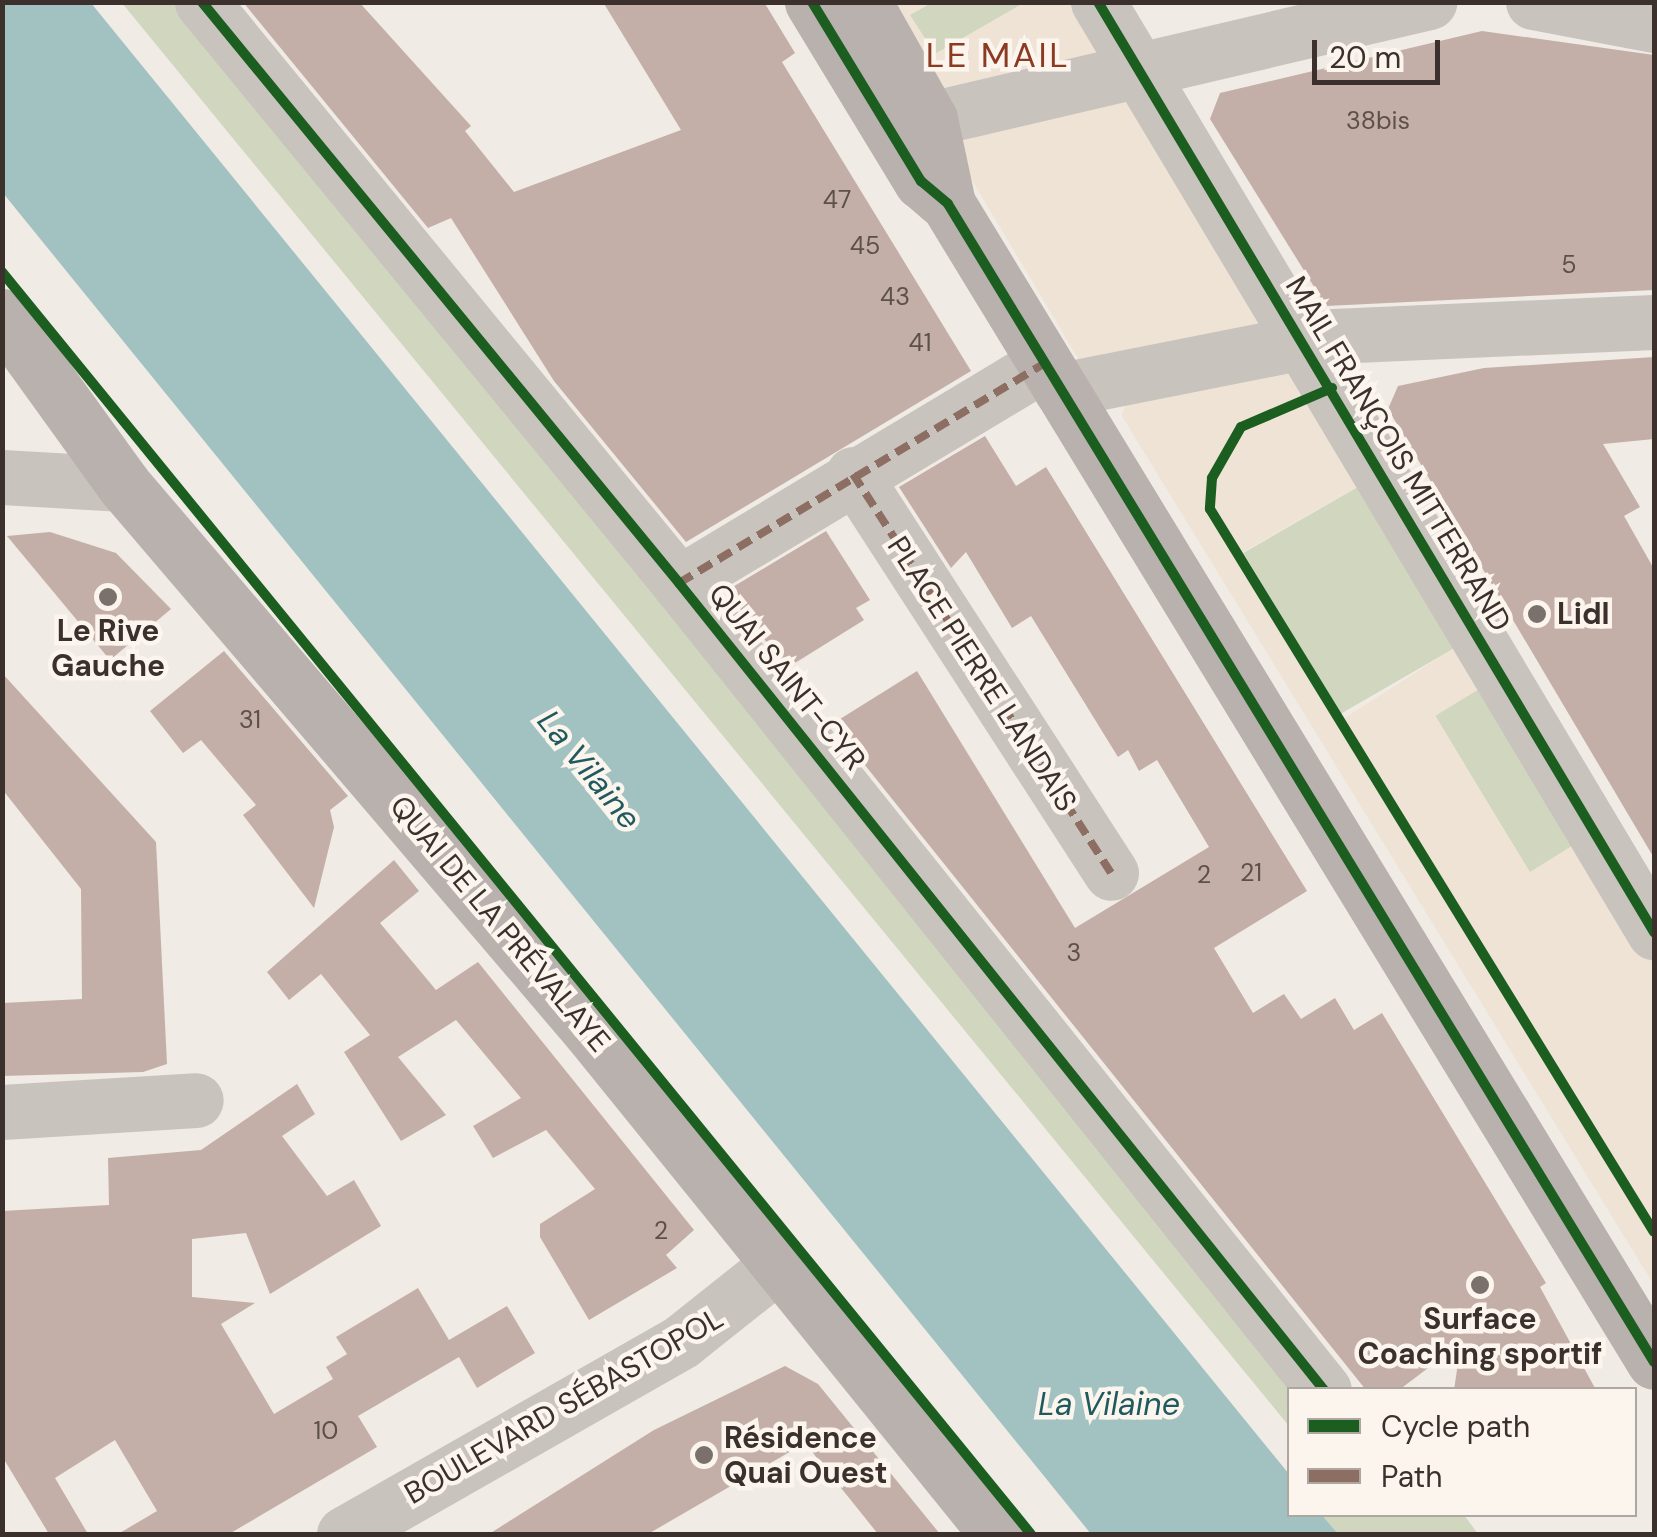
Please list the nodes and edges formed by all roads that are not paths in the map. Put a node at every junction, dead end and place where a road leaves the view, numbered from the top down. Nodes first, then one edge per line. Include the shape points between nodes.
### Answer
1 (202, 2) edge
2 (812, 2) edge
3 (864, 2) edge
4 (1098, 2) edge
5 (1429, 2) edge
6 (1533, 2) edge
7 (1654, 26) edge
8 (1144, 70) junction
9 (930, 119) junction
10 (948, 204) junction
11 (2, 316) edge
12 (1654, 322) edge
13 (1302, 340) junction
14 (1052, 377) junction
15 (853, 474) junction
16 (2, 477) edge
17 (123, 484) junction
18 (679, 582) junction
19 (1111, 874) dead end
20 (1654, 932) edge
21 (196, 1100) dead end
22 (2, 1112) edge
23 (776, 1267) junction
24 (1654, 1362) edge
25 (1322, 1387) edge
26 (344, 1534) edge
27 (997, 1534) edge

1 - 18 street, QUAI SAINT-CYR
2 - 10 main road via 921,181
3 - 9 main road
4 - 8 street, MAIL FRANÇOIS MITTERRAND
5 - 8 street
6 - 7 street
8 - 9 street
8 - 13 street, MAIL FRANÇOIS MITTERRAND
9 - 10 main road
10 - 14 main road
11 - 17 main road, QUAI DE LA PRÉVALAYE
12 - 13 street
13 - 14 street
13 - 20 street, MAIL FRANÇOIS MITTERRAND
14 - 15 street
14 - 24 main road
15 - 18 street
15 - 19 street, PLACE PIERRE LANDAIS
16 - 17 street
17 - 23 main road, QUAI DE LA PRÉVALAYE via 589,1030
18 - 25 street, QUAI SAINT-CYR
21 - 22 street
23 - 26 street, BOULEVARD SÉBASTOPOL via 682,1342
23 - 27 main road, QUAI DE LA PRÉVALAYE

